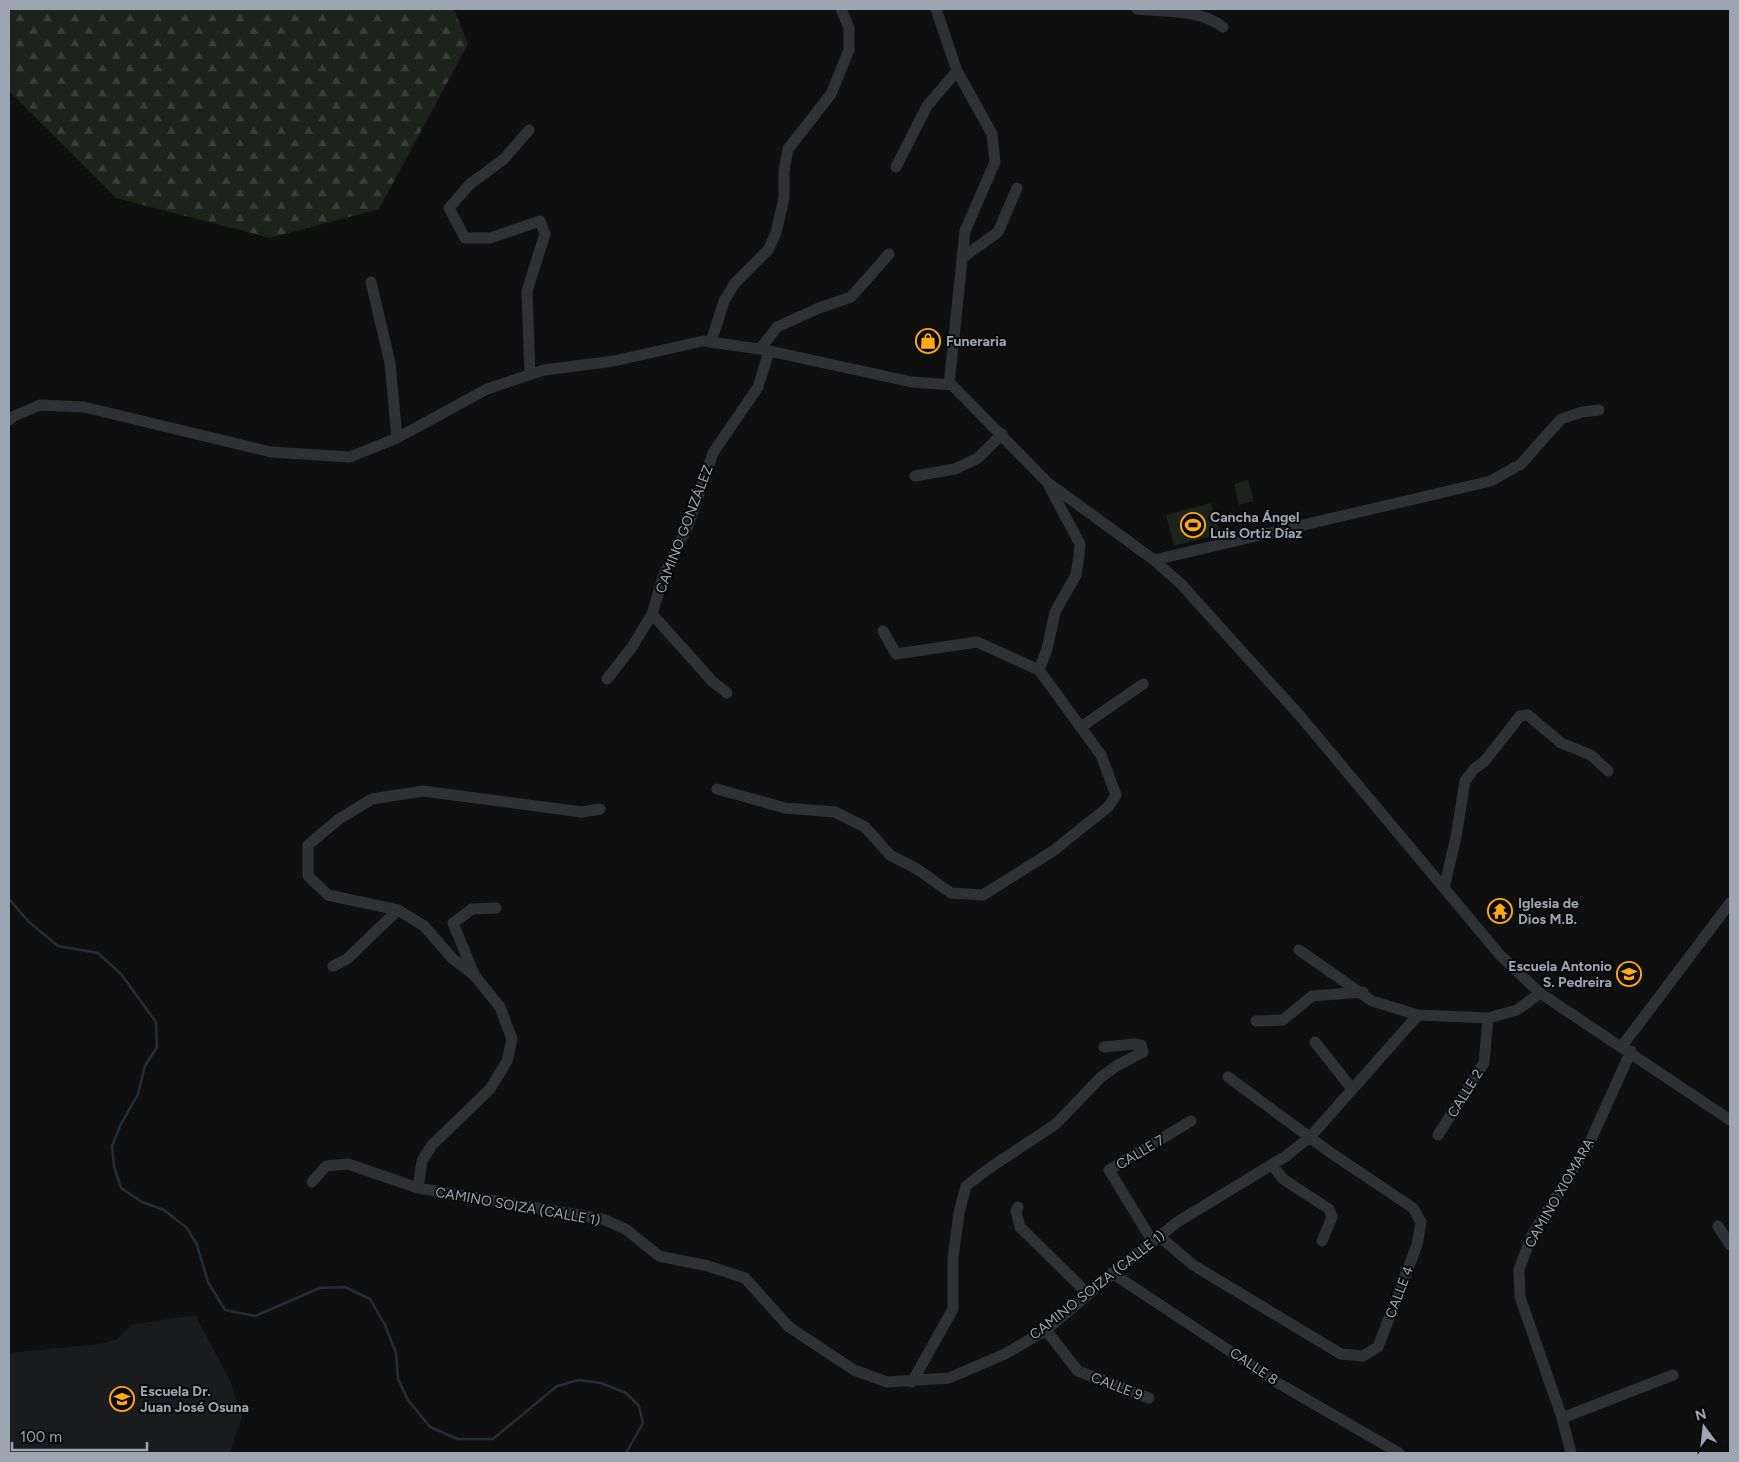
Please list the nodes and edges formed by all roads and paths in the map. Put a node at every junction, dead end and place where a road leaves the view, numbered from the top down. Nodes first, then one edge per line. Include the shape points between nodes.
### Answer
1 (841, 9) edge
2 (936, 9) edge
3 (1136, 9) edge
4 (1223, 27) dead end
5 (956, 71) junction
6 (529, 130) dead end
7 (896, 167) dead end
8 (1017, 188) dead end
9 (888, 254) dead end
10 (962, 258) junction
11 (371, 282) dead end
12 (711, 342) junction
13 (764, 350) junction
14 (530, 375) junction
15 (950, 385) junction
16 (1599, 410) dead end
17 (9, 420) edge
18 (1002, 434) junction
19 (397, 438) junction
20 (915, 476) dead end
21 (1047, 482) junction
22 (1154, 560) junction
23 (652, 614) junction
24 (883, 631) dead end
25 (1039, 670) junction
26 (607, 679) dead end
27 (1142, 684) dead end
28 (727, 693) dead end
29 (1080, 727) junction
30 (1608, 771) dead end
31 (717, 789) dead end
32 (600, 809) dead end
33 (1444, 888) junction
34 (1730, 904) edge
35 (496, 908) dead end
36 (398, 910) junction
37 (1299, 950) dead end
38 (333, 966) dead end
39 (475, 976) junction
40 (1362, 992) junction
41 (1540, 993) junction
42 (1418, 1015) junction
43 (1488, 1018) junction
44 (1256, 1022) dead end
45 (1316, 1042) dead end
46 (1104, 1047) dead end
47 (1626, 1049) junction
48 (1228, 1077) dead end
49 (1352, 1089) junction
50 (1730, 1120) edge
51 (1191, 1121) dead end
52 (1438, 1135) dead end
53 (1311, 1136) junction
54 (1272, 1164) junction
55 (312, 1182) dead end
56 (418, 1188) junction
57 (1018, 1207) dead end
58 (1718, 1226) dead end
59 (1156, 1239) junction
60 (1322, 1241) dead end
61 (1730, 1245) edge
62 (1112, 1273) junction
63 (1088, 1294) junction
64 (1046, 1330) junction
65 (1673, 1375) dead end
66 (912, 1382) junction
67 (1149, 1398) dead end
68 (1562, 1418) junction
69 (1393, 1452) edge
70 (1571, 1453) edge

1 - 12 street via 849,28 849,50 831,94 788,149 784,198 776,233 768,250 735,283 724,301
2 - 5 street
3 - 4 street via 1200,16
5 - 7 street via 927,106
5 - 10 street via 992,134 995,162 965,231
6 - 14 street via 504,159 470,184 449,208 465,238 490,238 540,221 545,234 527,291
8 - 10 street via 998,232
9 - 13 street via 851,297 818,308 778,328
10 - 15 street
11 - 19 street via 390,364
12 - 13 street
12 - 14 street
13 - 15 street via 912,382
13 - 23 street, CAMINO GONZÁLEZ via 758,387 713,454 690,523 663,577
14 - 19 street via 487,389
15 - 18 street
16 - 22 street via 1561,419 1521,464 1491,481
17 - 19 street via 40,406 84,407 272,452 350,457
18 - 20 street via 978,458 955,469
18 - 21 street
21 - 22 street
21 - 25 street via 1080,544 1076,575 1055,612
22 - 33 street via 1205,609 1302,716
23 - 26 street, CAMINO GONZÁLEZ
23 - 28 street via 712,682
24 - 25 street via 896,654 977,642
25 - 29 street
27 - 29 street
29 - 31 street via 1101,755 1116,794 1108,807 1053,850 983,895 951,893 890,855 865,827 835,812 785,808
30 - 33 street via 1591,755 1561,743 1528,715 1520,716 1466,781
32 - 36 street via 582,812 424,791 372,799 339,819 308,845 308,876 328,895
33 - 41 street via 1500,955
34 - 47 street, CAMINO XIOMARA
35 - 39 street via 472,909 453,923
36 - 38 street via 347,959
36 - 39 street via 424,926 453,959
37 - 40 street
39 - 56 street via 500,1006 512,1039 507,1061 490,1089 432,1145 422,1161
40 - 42 street via 1372,1001
40 - 44 street via 1312,996 1283,1020
41 - 43 street via 1516,1010
41 - 47 street
42 - 43 street
42 - 49 street, CAMINO SOIZA (CALLE 1)
43 - 52 street, CALLE 2 via 1484,1063
45 - 49 street
46 - 66 street via 1134,1044 1141,1046 1143,1052 1101,1077 1056,1124 966,1186 958,1214 953,1258 953,1309
47 - 50 street
47 - 68 street, CAMINO XIOMARA via 1589,1144 1532,1235 1519,1269 1520,1297
48 - 53 street, CALLE 4
49 - 53 street, CAMINO SOIZA (CALLE 1)
51 - 59 street, CALLE 7 via 1109,1170
53 - 54 street, CAMINO SOIZA (CALLE 1)
53 - 59 street, CALLE 4 via 1413,1208 1420,1222 1417,1245 1378,1346 1363,1356 1340,1354
54 - 59 street, CAMINO SOIZA (CALLE 1) via 1179,1221
54 - 60 street via 1282,1179 1329,1209 1332,1217
55 - 56 street, CAMINO SOIZA (CALLE 1) via 326,1166 348,1164
56 - 66 street, CAMINO SOIZA (CALLE 1) via 603,1219 627,1230 659,1256 745,1278 789,1327 854,1370 887,1382
57 - 63 street via 1020,1227
58 - 61 street
59 - 62 street, CAMINO SOIZA (CALLE 1)
62 - 63 street, CAMINO SOIZA (CALLE 1)
62 - 69 street, CALLE 8 via 1278,1383
63 - 64 street, CAMINO SOIZA (CALLE 1)
64 - 66 street, CAMINO SOIZA (CALLE 1) via 1005,1354 948,1378
64 - 67 street, CALLE 9 via 1078,1371
65 - 68 street
68 - 70 street, CAMINO XIOMARA

